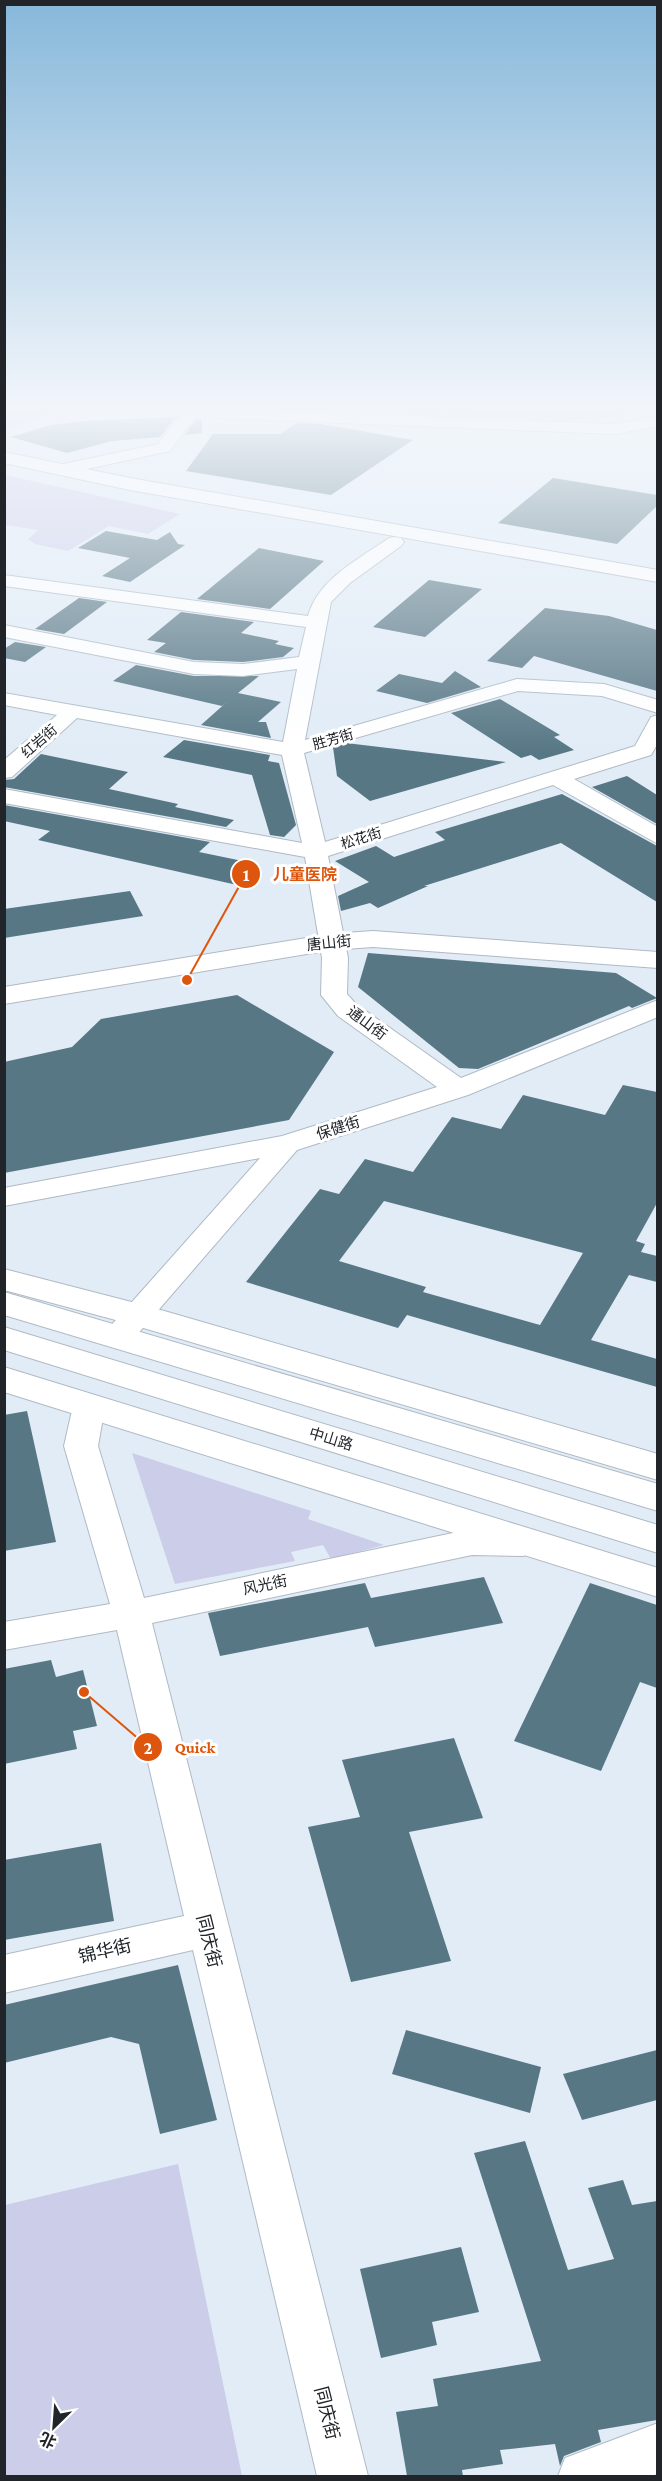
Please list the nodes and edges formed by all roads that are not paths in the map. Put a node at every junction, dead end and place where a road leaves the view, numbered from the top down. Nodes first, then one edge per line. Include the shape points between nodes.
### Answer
1 (281, 523) edge
2 (348, 523) edge
3 (394, 542) junction
4 (657, 576) edge
5 (4, 580) edge
6 (657, 588) edge
7 (316, 623) junction
8 (4, 630) edge
9 (308, 662) junction
10 (4, 699) edge
11 (657, 707) edge
12 (73, 711) junction
13 (657, 721) edge
14 (292, 750) junction
15 (4, 772) edge
16 (555, 777) junction
17 (4, 796) edge
18 (657, 837) edge
19 (316, 852) junction
20 (331, 942) junction
21 (657, 960) edge
22 (4, 996) edge
23 (657, 1008) edge
24 (458, 1089) junction
25 (288, 1144) junction
26 (4, 1197) edge
27 (4, 1279) edge
28 (4, 1303) edge
29 (126, 1326) junction
30 (4, 1338) edge
31 (4, 1379) edge
32 (90, 1406) junction
33 (657, 1467) edge
34 (657, 1498) edge
35 (657, 1539) edge
36 (526, 1543) junction
37 (657, 1583) edge
38 (131, 1614) junction
39 (4, 1636) edge
40 (206, 1929) junction
41 (4, 1974) edge
42 (657, 2448) edge
43 (343, 2476) edge
44 (583, 2476) edge

1 - 3 main road
2 - 4 main road
3 - 6 main road
3 - 7 street via 332,588 322,600
5 - 7 street
7 - 9 street
8 - 9 street via 194,668 243,670
9 - 14 street
10 - 12 street, 胜芳街
11 - 14 street, 胜芳街 via 604,690 517,685
12 - 14 street, 胜芳街
12 - 15 street, 红岩街
13 - 16 street, 松花街 via 643,750
14 - 19 street, 通山街
16 - 18 street
16 - 19 street, 松花街
17 - 19 street, 松花街
19 - 20 street, 通山街
20 - 21 main road, 唐山街 via 373,939
20 - 22 main road, 唐山街
20 - 24 street, 通山街 via 335,958 334,995 347,1011
23 - 24 street, 保健街
24 - 25 street, 保健街
25 - 26 street, 保健街
25 - 29 street
27 - 29 main road
28 - 29 main road
29 - 33 main road
29 - 34 main road
30 - 35 main road, 中山路
31 - 32 main road
32 - 36 main road
32 - 38 street, 同庆街 via 81,1446
36 - 37 main road
36 - 38 street, 风光街 via 472,1542
38 - 39 street, 风光街
38 - 40 street, 同庆街
40 - 41 street, 锦华街
40 - 43 street, 同庆街
42 - 44 street

